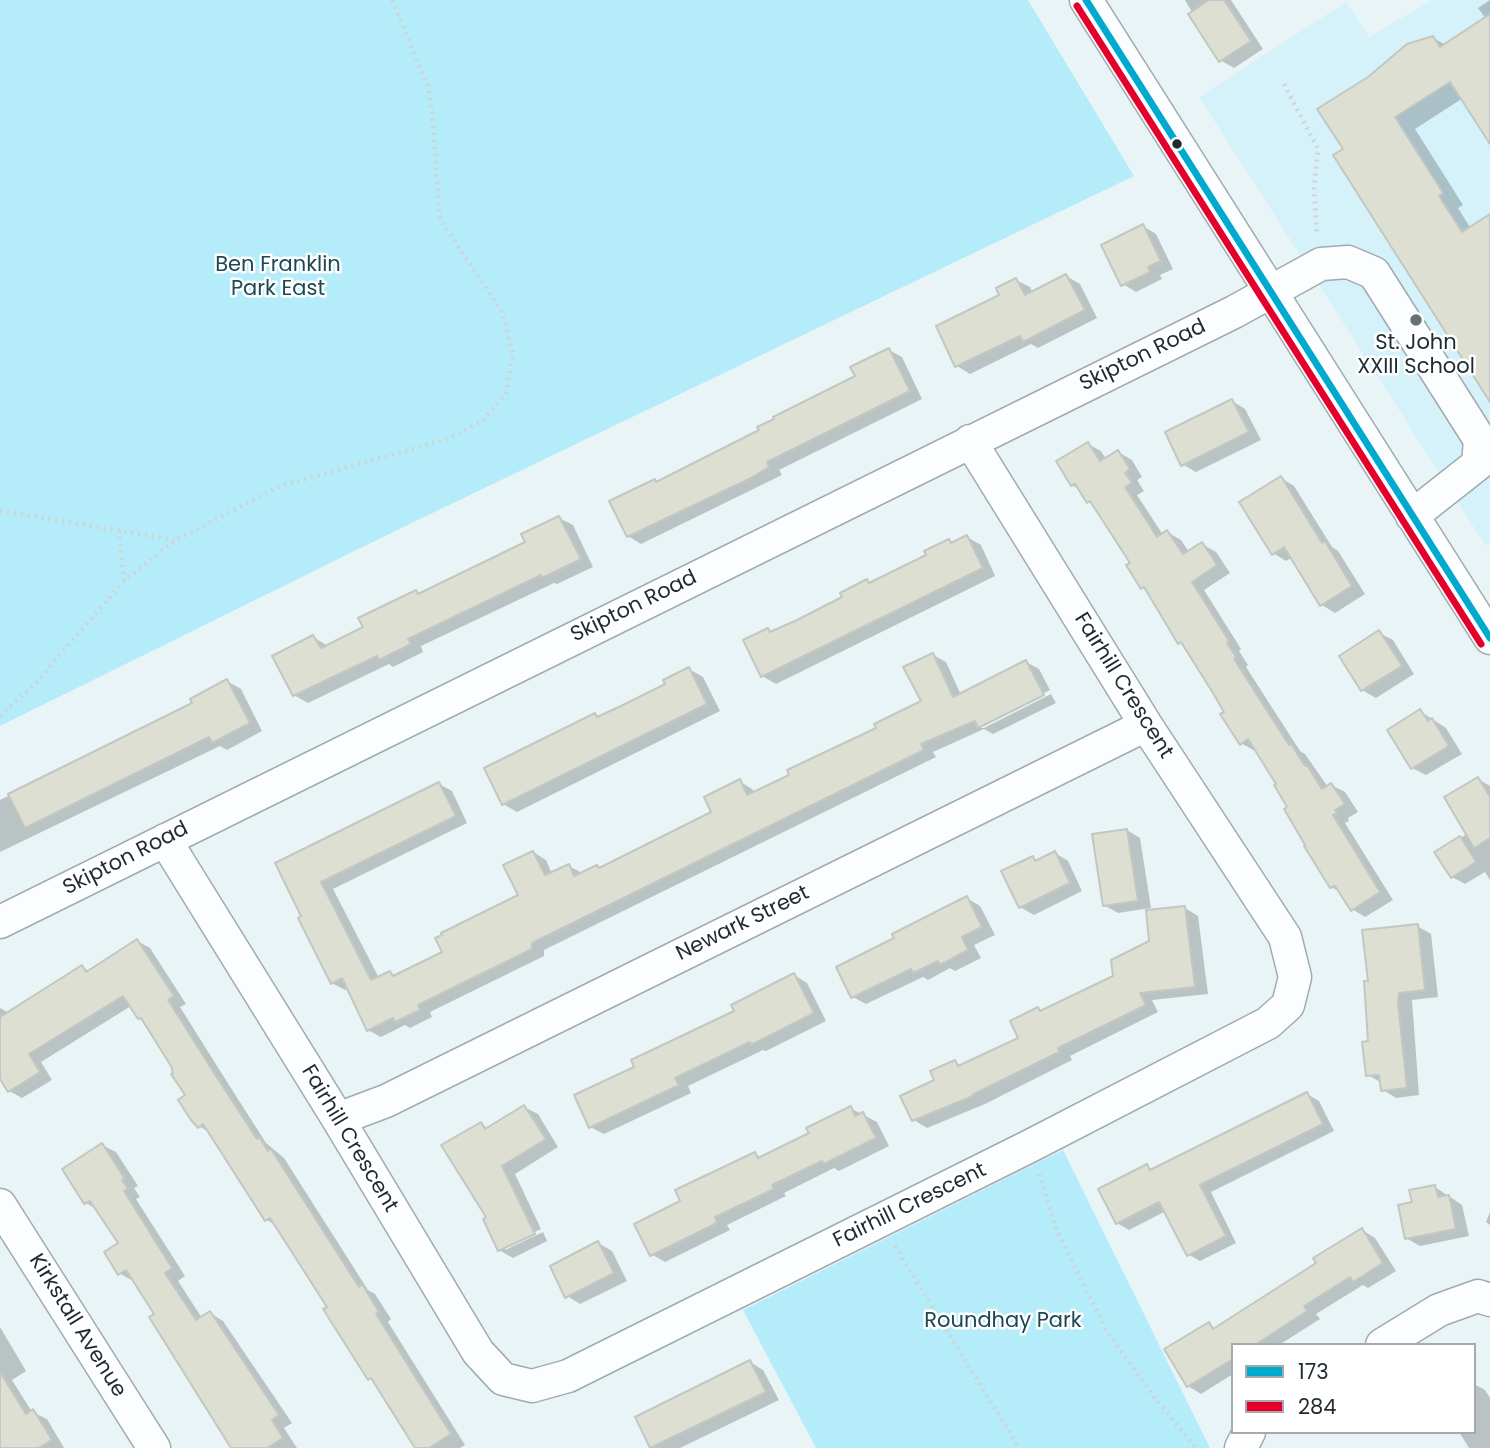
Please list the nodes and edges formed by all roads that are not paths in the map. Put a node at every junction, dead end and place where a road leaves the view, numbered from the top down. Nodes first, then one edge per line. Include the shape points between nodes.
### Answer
1 (1086, 0) edge
2 (1269, 292) junction
3 (970, 441) junction
4 (1412, 516) junction
5 (1490, 638) edge
6 (1146, 724) junction
7 (164, 840) junction
8 (0, 922) edge
9 (338, 1119) junction
10 (0, 1205) edge
11 (1490, 1300) edge
12 (1385, 1343) edge
13 (154, 1448) edge

1 - 2 street
2 - 3 street, Skipton Road
2 - 4 street
2 - 4 street, Skipton Road via 1321,264 1348,262 1374,273 1480,440 1478,464
3 - 6 street, Fairhill Crescent
3 - 7 street, Skipton Road
4 - 5 street
6 - 9 street, Newark Street via 386,1101
6 - 9 street, Fairhill Crescent via 1284,937 1295,977 1288,1005 1268,1023 1030,1146 568,1376 532,1386 503,1379 478,1352
7 - 8 street, Skipton Road
7 - 9 street, Fairhill Crescent
10 - 13 street, Kirkstall Avenue
11 - 12 street via 1478,1296 1438,1310

